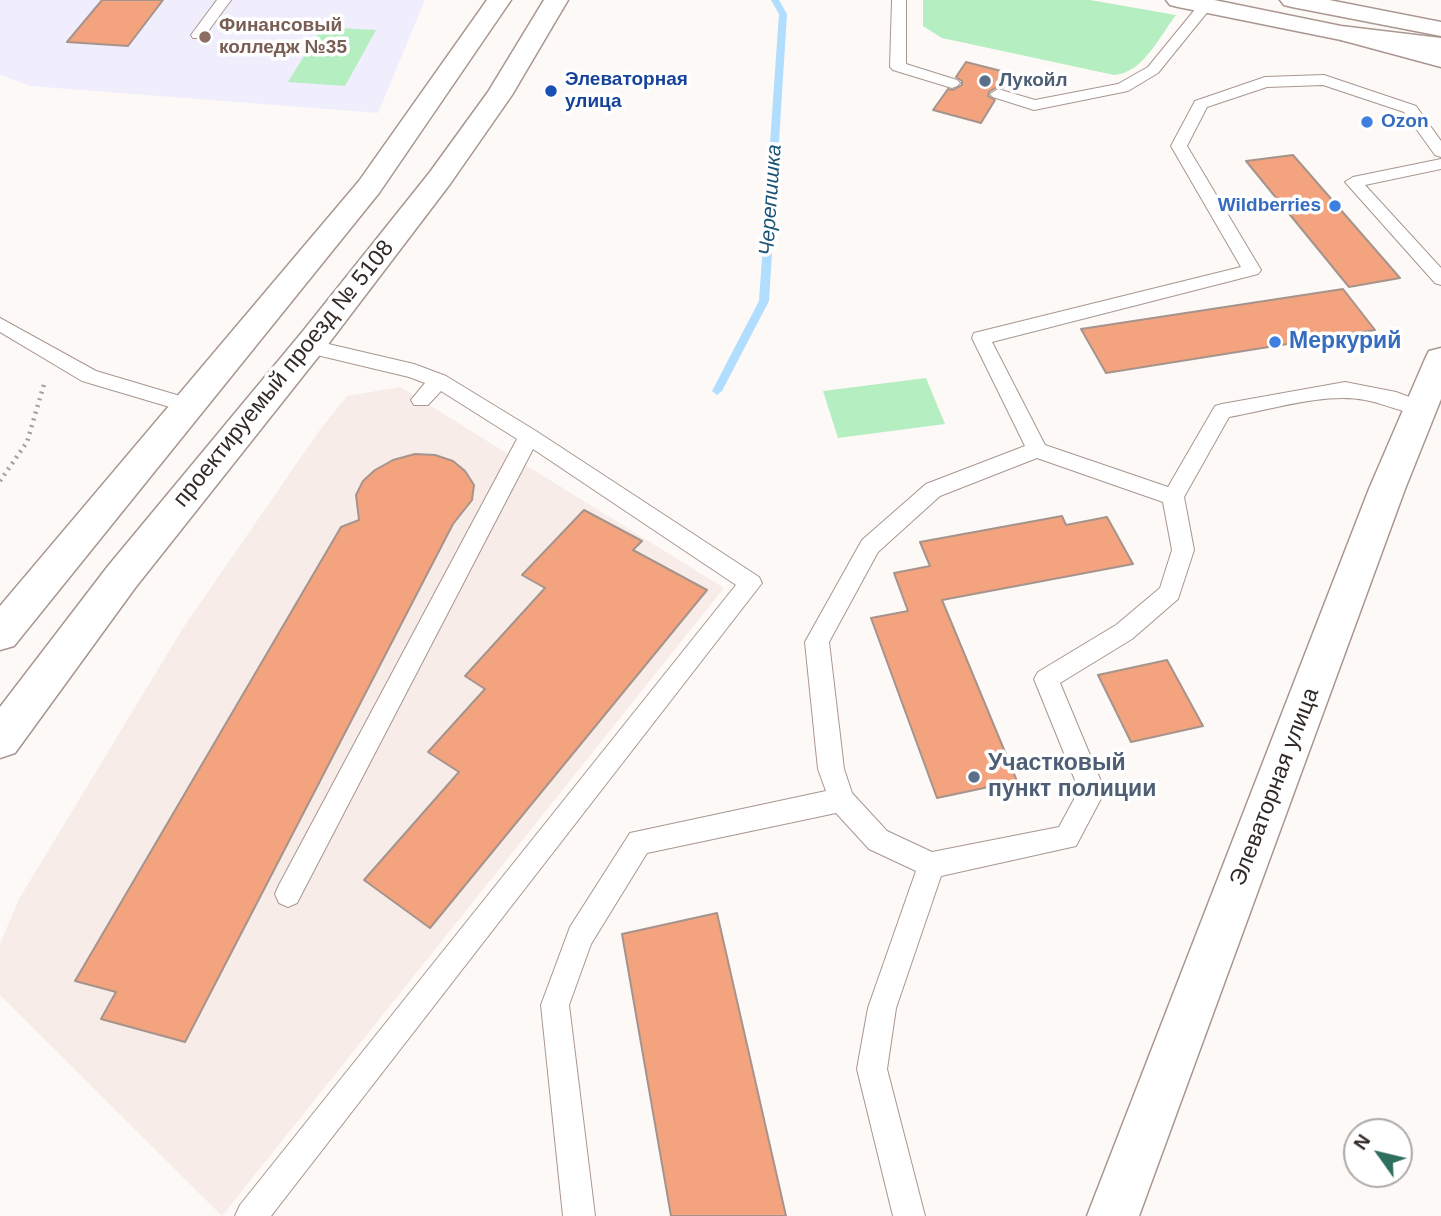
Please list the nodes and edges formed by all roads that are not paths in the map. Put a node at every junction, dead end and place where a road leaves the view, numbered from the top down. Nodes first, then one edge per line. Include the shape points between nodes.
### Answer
1 (224, 0) edge
2 (499, 0) edge
3 (556, 0) edge
4 (899, 0) edge
5 (1178, 0) edge
6 (1292, 0) edge
7 (1382, 0) edge
8 (1206, 5) junction
9 (1441, 11) edge
10 (1441, 29) edge
11 (1341, 33) junction
12 (198, 35) dead end
13 (1441, 46) edge
14 (1441, 59) edge
15 (952, 83) dead end
16 (998, 94) dead end
17 (1441, 152) edge
18 (1441, 164) edge
19 (1441, 279) edge
20 (0, 324) edge
21 (307, 346) junction
22 (1441, 359) edge
23 (439, 381) junction
24 (421, 400) dead end
25 (190, 406) junction
26 (1421, 409) junction
27 (529, 436) junction
28 (1037, 450) junction
29 (1174, 497) junction
30 (0, 634) edge
31 (0, 740) edge
32 (841, 800) junction
33 (931, 865) junction
34 (288, 894) dead end
35 (251, 1216) edge
36 (579, 1216) edge
37 (909, 1216) edge
38 (1113, 1216) edge

1 - 12 lane
2 - 25 main road via 369,187
3 - 21 main road, проектируемый проезд № 5108 via 500,93 439,180
4 - 15 lane via 898,67
5 - 8 main road
6 - 10 main road
7 - 9 main road
8 - 11 main road
8 - 16 lane via 1153,69 1124,88 1034,105
11 - 13 main road
11 - 14 main road
17 - 28 lane via 1410,109 1324,80 1265,82 1201,104 1179,146 1252,270 981,338
18 - 19 lane via 1353,182
20 - 25 lane via 89,376
21 - 23 lane
21 - 31 main road, проектируемый проезд № 5108 via 62,651
22 - 26 main road, Элеваторная улица
23 - 24 lane
23 - 27 lane
25 - 30 main road
26 - 29 lane via 1345,388 1222,411
26 - 38 main road, Элеваторная улица
27 - 34 lane
27 - 35 lane via 751,583
28 - 29 lane
28 - 32 lane via 933,490 870,546 817,642 831,769
29 - 33 lane via 1182,550 1170,593 1124,632 1046,678 1092,791 1068,837
32 - 33 lane via 878,840
32 - 36 lane via 639,842 580,937 555,1005
33 - 37 lane via 882,1008 872,1069

